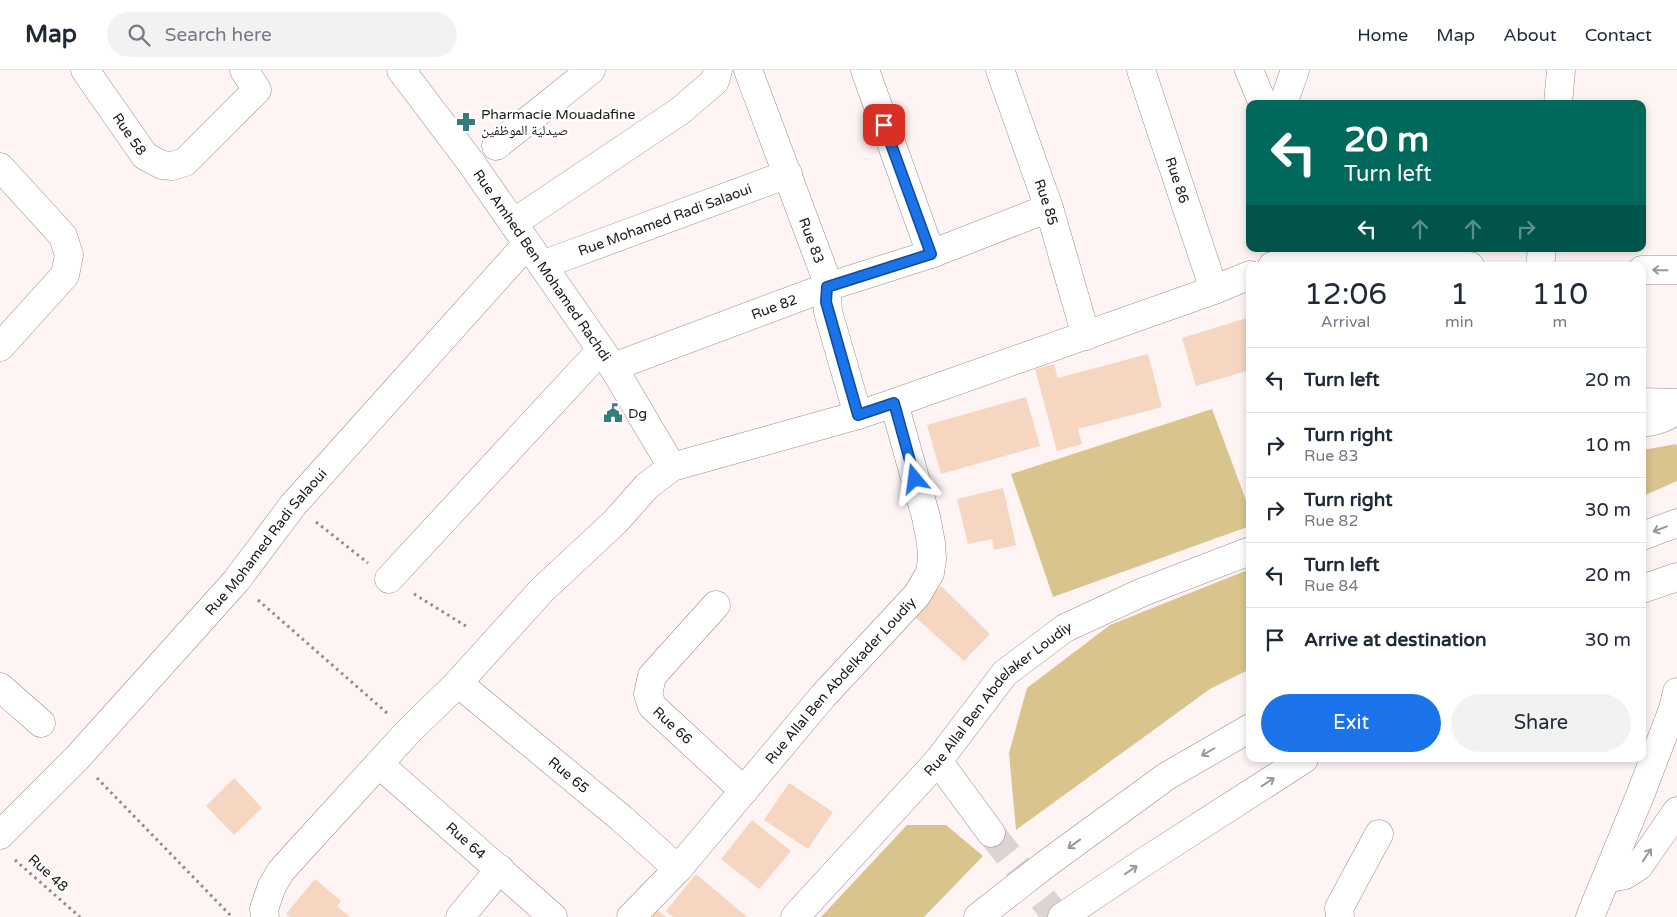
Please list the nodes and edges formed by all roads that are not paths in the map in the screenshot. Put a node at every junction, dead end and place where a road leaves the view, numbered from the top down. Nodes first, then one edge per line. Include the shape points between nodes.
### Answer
1 (85, 70) edge
2 (402, 70) edge
3 (592, 70) edge
4 (748, 70) edge
5 (864, 70) edge
6 (1000, 70) edge
7 (1141, 70) edge
8 (1249, 70) edge
9 (1294, 70) edge
10 (1561, 70) edge
11 (714, 74) edge
12 (250, 80) edge
13 (1261, 100) edge
14 (1284, 100) edge
15 (1558, 100) edge
16 (496, 146) dead end
17 (0, 167) edge
18 (788, 174) junction
19 (1049, 208) junction
20 (527, 244) junction
21 (931, 254) junction
22 (1426, 257) edge
23 (1299, 259) edge
24 (1450, 262) edge
25 (1646, 270) edge
26 (1677, 270) edge
27 (1246, 277) edge
28 (827, 287) junction
29 (1214, 290) junction
30 (1086, 336) junction
31 (1, 343) edge
32 (607, 359) junction
33 (1646, 402) edge
34 (894, 403) junction
35 (1677, 403) edge
36 (1677, 407) edge
37 (858, 415) junction
38 (1646, 422) edge
39 (672, 467) junction
40 (1677, 523) edge
41 (1646, 535) edge
42 (1246, 553) edge
43 (1677, 577) edge
44 (389, 579) dead end
45 (1646, 588) edge
46 (716, 605) dead end
47 (458, 683) junction
48 (0, 687) edge
49 (1677, 692) edge
50 (41, 723) dead end
51 (1246, 730) edge
52 (938, 761) junction
53 (1299, 762) edge
54 (379, 764) junction
55 (744, 791) junction
56 (1677, 810) edge
57 (991, 833) tunnel mouth
58 (1379, 834) dead end
59 (0, 835) edge
60 (678, 868) junction
61 (500, 869) junction
62 (1606, 879) junction
63 (264, 917) edge
64 (460, 917) edge
65 (553, 917) edge
66 (631, 917) edge
67 (796, 917) edge
68 (978, 917) edge
69 (1062, 917) edge
70 (1340, 917) edge
71 (1590, 917) edge

1 - 12 main road, Rue 58 via 145,156 153,162 172,166 180,165 212,137
2 - 20 main road, Rue Amhed Ben Mohamed Rachdi
3 - 16 main road
4 - 18 main road, Rue 83
5 - 21 main road
6 - 19 main road, Rue 85
7 - 29 main road, Rue 86
8 - 13 main road
9 - 14 main road
10 - 15 main road
11 - 20 main road via 680,111
17 - 31 main road via 63,236 69,255 65,274
18 - 20 main road, Rue Mohamed Radi Salaoui
18 - 28 main road, Rue 83
19 - 21 main road, Rue 82
19 - 30 main road, Rue 85
20 - 32 main road, Rue Amhed Ben Mohamed Rachdi
20 - 59 main road, Rue Mohamed Radi Salaoui via 293,505 236,581 77,758
21 - 28 main road, Rue 82
22 - 23 main road
22 - 24 main road
26 -> 25 main road
27 - 29 main road
28 - 32 main road, Rue 82
28 - 37 main road, Rue 83 via 828,312
29 - 30 main road
30 - 34 main road
32 - 39 main road, Rue Amhed Ben Mohamed Rachdi
32 - 44 main road
33 - 35 main road
34 - 37 main road
34 - 55 main road, Rue Allal Ben Abdelkader Loudiy via 926,517 931,544 930,573 917,595 823,696
36 - 38 main road via 1660,418
37 - 39 main road
39 - 47 main road via 647,486 615,522 542,590
40 -> 41 main road
42 - 52 main road, Rue Allal Ben Abdelaker Loudiy via 1144,592 1065,628 1005,673
43 - 45 main road
46 - 55 main road, Rue 66 via 652,676 648,694 652,706
47 - 54 main road
47 - 60 main road, Rue 65
48 - 50 main road
49 - 62 main road
51 -> 68 main road via 1167,776
52 - 57 main road
52 - 67 main road, Rue Allal Ben Abdelaker Loudiy
69 -> 53 main road
54 - 61 main road, Rue 64
54 - 63 main road via 281,871 272,886
55 - 60 main road, Rue Allal Ben Abdelkader Loudiy
62 -> 56 main road via 1625,875 1640,866
58 - 70 main road via 1339,908
60 - 66 main road, Rue Allal Ben Abdelkader Loudiy
61 - 64 main road
61 - 65 main road, Rue 64
62 - 71 main road

